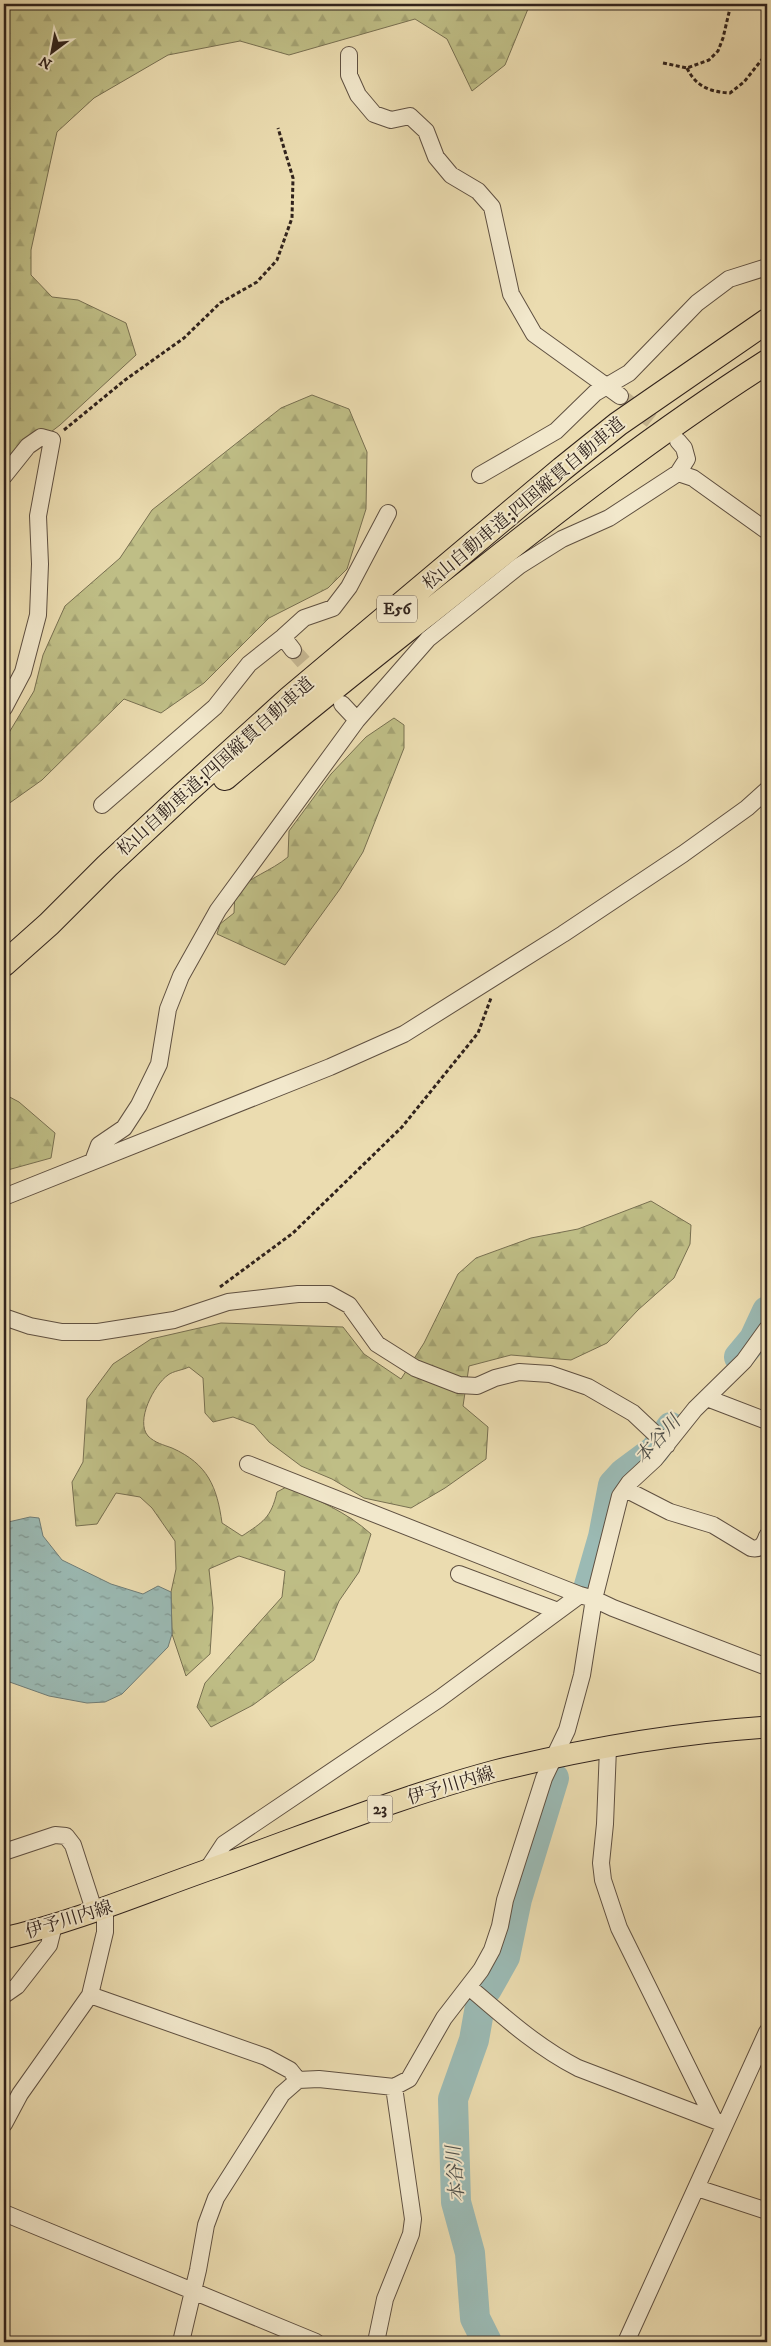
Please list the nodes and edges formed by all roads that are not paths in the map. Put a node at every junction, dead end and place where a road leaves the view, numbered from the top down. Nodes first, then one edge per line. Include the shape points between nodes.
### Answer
1 (349, 55) dead end
2 (767, 267) edge
3 (767, 321) edge
4 (767, 362) edge
5 (614, 392) junction
6 (678, 441) tunnel mouth
7 (678, 473) junction
8 (480, 475) dead end
9 (4, 476) edge
10 (388, 513) dead end
11 (767, 531) edge
12 (283, 636) junction
13 (293, 650) tunnel mouth
14 (342, 704) dead end
15 (4, 708) edge
16 (357, 720) junction
17 (767, 790) edge
18 (102, 805) dead end
19 (48, 924) junction
20 (4, 964) edge
21 (93, 1161) junction
22 (4, 1197) edge
23 (4, 1317) edge
24 (767, 1329) edge
25 (707, 1398) junction
26 (767, 1422) edge
27 (667, 1445) junction
28 (248, 1464) dead end
29 (625, 1489) junction
30 (767, 1536) edge
31 (459, 1574) dead end
32 (587, 1597) junction
33 (558, 1612) junction
34 (767, 1667) edge
35 (767, 1727) edge
36 (608, 1748) junction
37 (554, 1759) junction
38 (4, 1852) edge
39 (207, 1870) junction
40 (100, 1911) junction
41 (54, 1925) junction
42 (4, 1938) edge
43 (469, 1987) junction
44 (4, 1994) edge
45 (90, 1995) junction
46 (767, 2032) edge
47 (298, 2080) junction
48 (394, 2086) junction
49 (720, 2122) junction
50 (4, 2124) edge
51 (697, 2188) junction
52 (767, 2211) edge
53 (4, 2213) edge
54 (193, 2291) junction
55 (181, 2342) edge
56 (316, 2342) edge
57 (376, 2342) edge
58 (626, 2342) edge

1 - 5 street via 349,75 358,94 374,114 391,120 410,116 426,131 436,157 451,175 478,190 492,207 511,294 534,334
2 - 5 street via 729,279 697,303
3 - 19 highway, 松山自動車道;四国縦貫自動車道 / E56 via 618,424 562,469 290,698
4 - 19 highway, 松山自動車道;四国縦貫自動車道 / E56 via 636,451 522,538 301,713 113,874
5 - 8 street via 595,393 556,431
6 - 7 street via 687,459
7 - 11 street via 693,478
7 - 16 street via 609,518 562,538 519,566 428,639
9 - 15 street via 28,446 41,437 52,440 38,516 38,615 23,672
10 - 12 street via 349,587 333,608 304,618
12 - 13 street
12 - 18 street via 249,664 215,707
14 - 16 street
16 - 21 street via 218,910 181,976 168,1009 159,1064 139,1105 124,1128 100,1146
17 - 21 street via 682,854 563,934 404,1034 330,1067
19 - 20 highway, 松山自動車道;四国縦貫自動車道 / E56
21 - 22 street
23 - 27 street via 62,1332 98,1332 174,1320 228,1302 329,1294 349,1305 376,1344 415,1368 459,1385 477,1386 519,1372 550,1374 588,1387 633,1413
24 - 25 street via 744,1361
25 - 26 street
25 - 27 street
27 - 29 street
28 - 32 street
29 - 30 street via 670,1512 713,1526 751,1548 762,1546
29 - 32 street
31 - 33 street
32 - 33 street
32 - 34 street
32 - 37 street via 582,1675 567,1730
33 - 39 street via 439,1699 224,1844
35 - 36 main road, 伊予川内線 / 23
36 - 37 main road, 伊予川内線 / 23
36 - 49 street via 601,1863 603,1880 618,1928
37 - 39 main road, 伊予川内線 / 23 via 496,1771 443,1787
37 - 43 street via 544,1778 492,1950
38 - 40 street via 55,1835 66,1836 73,1845
39 - 40 main road, 伊予川内線 / 23
40 - 41 main road, 伊予川内線 / 23
40 - 45 street via 105,1932
41 - 42 main road, 伊予川内線 / 23
41 - 44 street via 49,1945 17,1986
43 - 48 street via 444,2018 409,2079
43 - 49 street via 558,2058
45 - 47 street via 266,2057 290,2070
45 - 50 street via 20,2094
46 - 49 street
47 - 48 street
47 - 54 street via 282,2094 216,2198 206,2225
48 - 57 street via 413,2219 411,2234 385,2299
49 - 51 street
51 - 52 street
51 - 58 street
53 - 54 street
54 - 55 street
54 - 56 street

